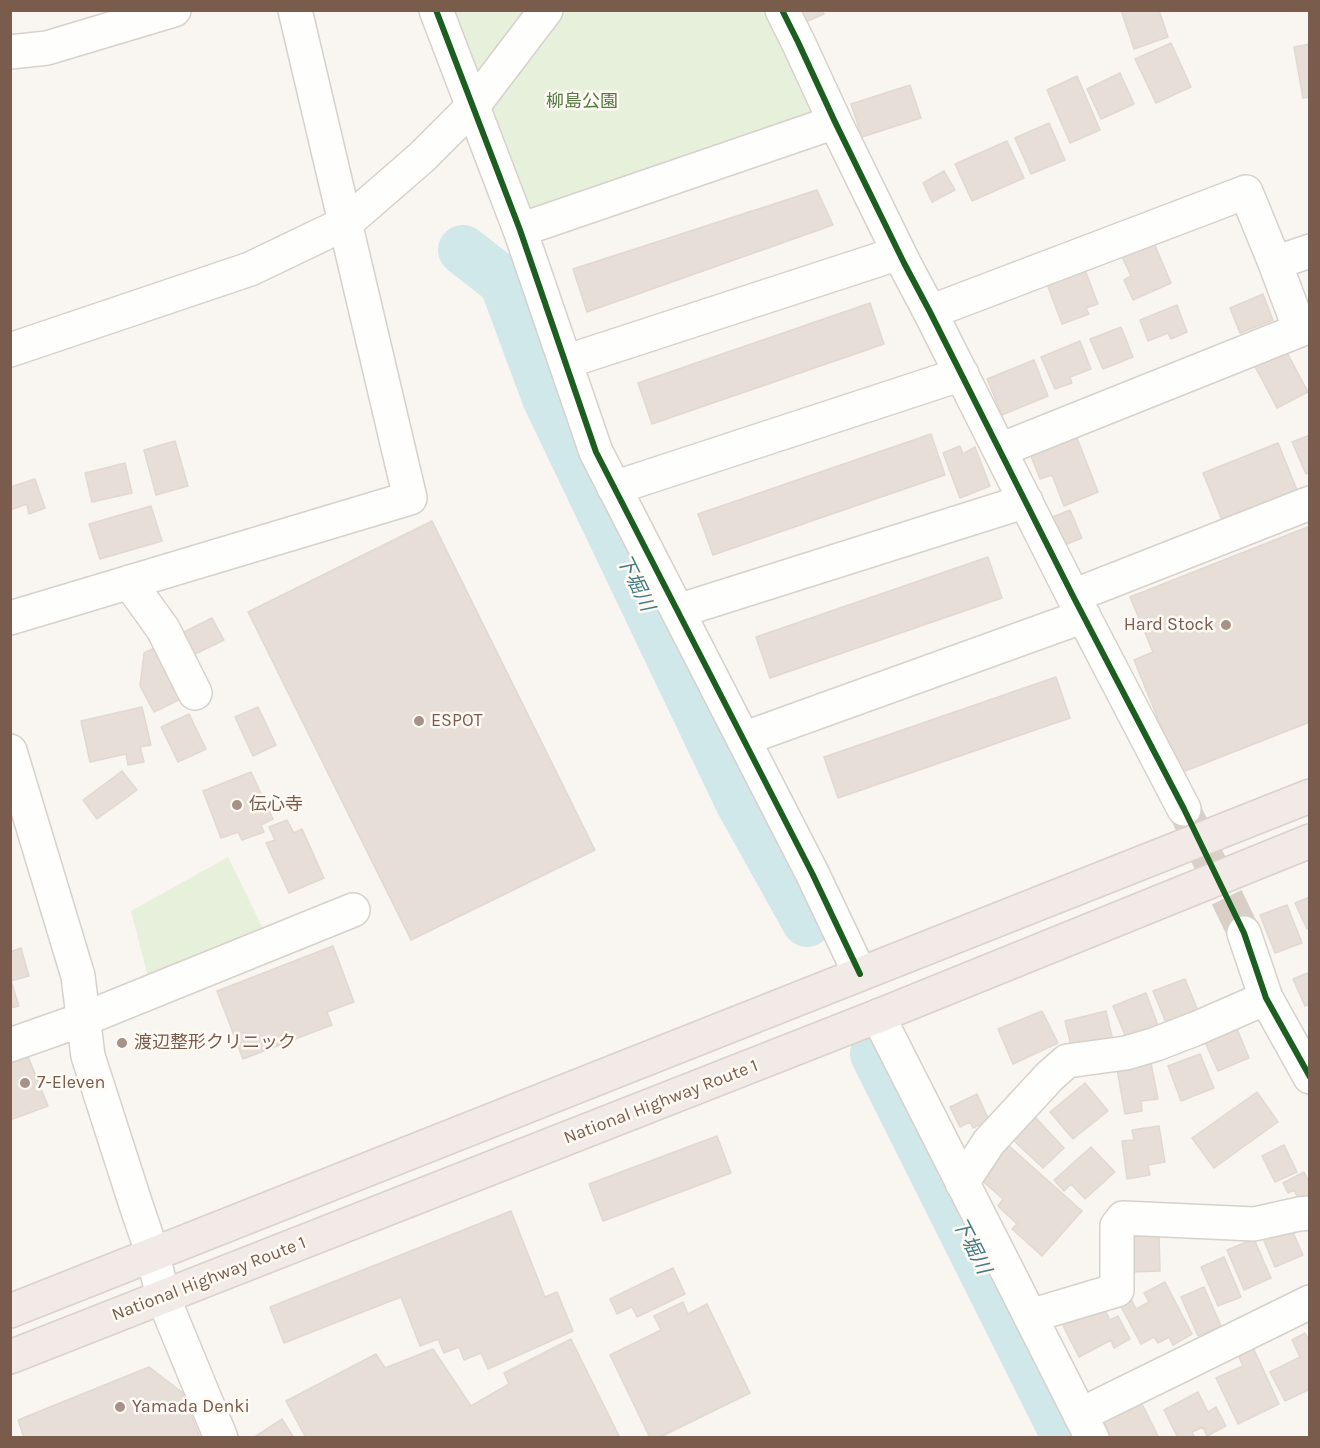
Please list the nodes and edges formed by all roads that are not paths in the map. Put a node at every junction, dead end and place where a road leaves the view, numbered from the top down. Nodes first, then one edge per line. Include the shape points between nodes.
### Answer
1 (174, 10) edge
2 (295, 10) edge
3 (436, 10) edge
4 (546, 10) edge
5 (782, 10) edge
6 (10, 52) edge
7 (473, 106) junction
8 (835, 122) junction
9 (346, 223) junction
10 (520, 230) junction
11 (1310, 251) edge
12 (899, 253) junction
13 (1275, 263) junction
14 (930, 312) junction
15 (1305, 340) edge
16 (10, 350) edge
17 (565, 362) junction
18 (962, 374) junction
19 (1000, 450) junction
20 (614, 488) junction
21 (1026, 501) junction
22 (1310, 503) edge
23 (129, 582) junction
24 (1078, 606) junction
25 (678, 611) junction
26 (10, 618) edge
27 (195, 693) dead end
28 (743, 739) junction
29 (10, 751) edge
30 (1310, 796) edge
31 (1184, 809) tunnel mouth
32 (1310, 842) edge
33 (353, 910) dead end
34 (1244, 933) tunnel mouth
35 (860, 974) junction
36 (1266, 998) junction
37 (878, 1016) junction
38 (84, 1019) junction
39 (1301, 1042) edge
40 (10, 1045) edge
41 (1310, 1077) edge
42 (962, 1183) junction
43 (1310, 1213) edge
44 (153, 1255) junction
45 (163, 1297) junction
46 (1310, 1302) edge
47 (10, 1311) edge
48 (1030, 1316) junction
49 (10, 1357) edge
50 (1086, 1426) edge
51 (221, 1437) edge

1 - 6 street via 47,48
2 - 9 street
3 - 7 street
4 - 7 street
5 - 8 street
7 - 9 street
7 - 10 street
8 - 10 street
8 - 12 street
9 - 16 street via 250,269
9 - 23 street via 410,498
10 - 17 street
11 - 13 street
12 - 14 street
12 - 17 street
13 - 14 street via 1246,192
13 - 15 street
14 - 18 street
15 - 19 street
17 - 20 street via 596,452
18 - 19 street
18 - 20 street
19 - 21 street
20 - 25 street
21 - 24 street
21 - 25 street
22 - 24 street
23 - 26 street
23 - 27 street via 163,629
24 - 28 street
24 - 31 street
25 - 28 street
28 - 35 street
29 - 38 street via 78,976
30 - 35 highway
32 - 37 highway, National Highway Route 1
33 - 38 street
34 - 36 street
35 - 44 highway
36 - 39 street
36 - 42 street via 1156,1044 1126,1053 1067,1061 989,1142
37 - 42 street
37 - 45 highway, National Highway Route 1
38 - 40 street
38 - 44 street via 88,1056
39 - 41 street
42 - 48 street
43 - 48 street via 1254,1224 1123,1218 1117,1226 1117,1290
44 - 45 street
44 - 47 highway
45 - 49 highway, National Highway Route 1
45 - 51 street
46 - 50 street
48 - 50 street

